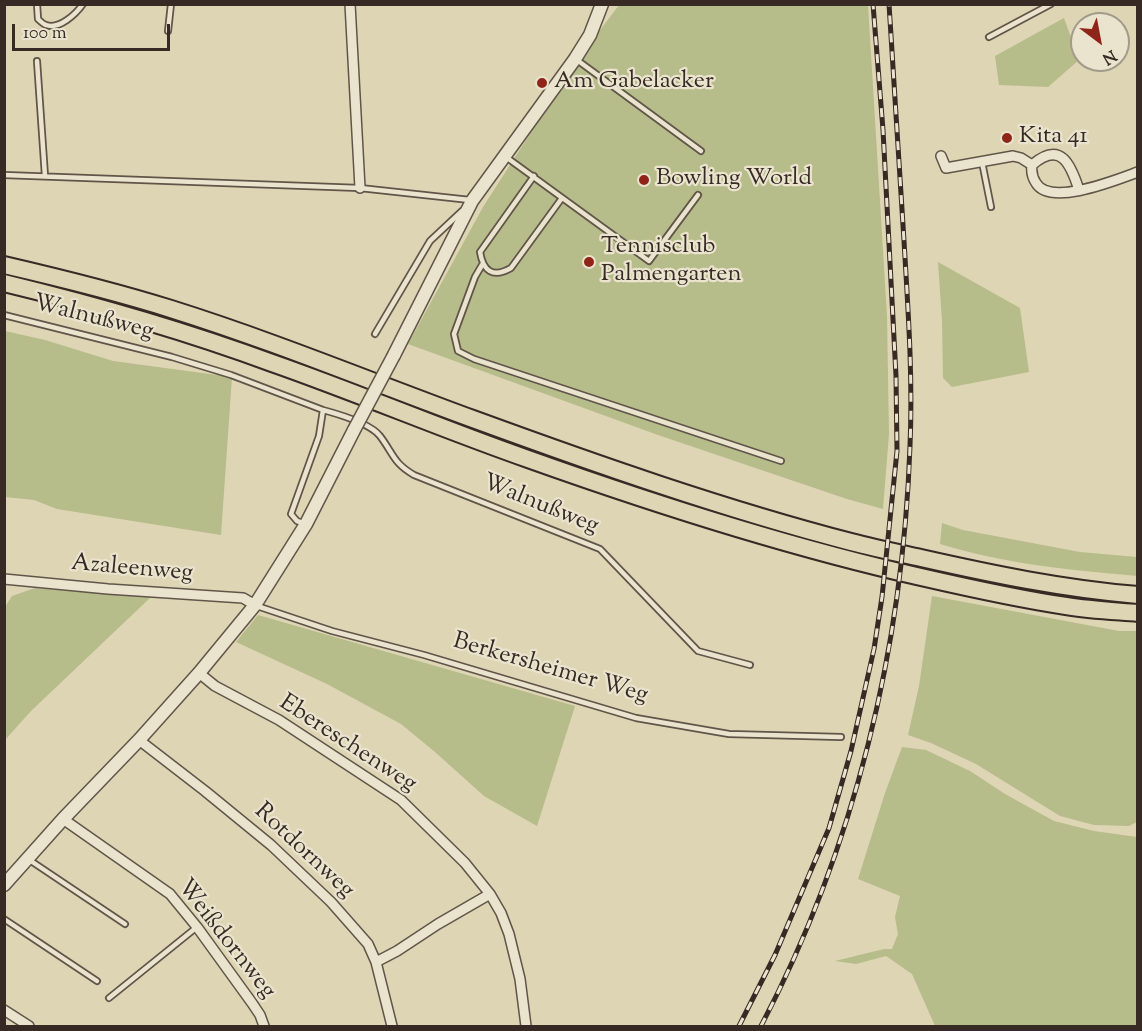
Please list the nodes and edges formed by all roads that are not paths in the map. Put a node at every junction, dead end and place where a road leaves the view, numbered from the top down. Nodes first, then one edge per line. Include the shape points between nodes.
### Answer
1 (37, 4) edge
2 (83, 4) edge
3 (171, 4) edge
4 (350, 4) edge
5 (602, 4) edge
6 (1051, 4) edge
7 (168, 31) dead end
8 (989, 38) dead end
9 (575, 59) junction
10 (37, 61) dead end
11 (701, 151) dead end
12 (505, 156) junction
13 (941, 156) dead end
14 (982, 162) junction
15 (1032, 165) junction
16 (1137, 172) edge
17 (4, 175) edge
18 (45, 176) junction
19 (534, 176) junction
20 (360, 188) junction
21 (1079, 190) junction
22 (698, 195) dead end
23 (562, 198) junction
24 (472, 201) junction
25 (991, 207) dead end
26 (4, 265) edge
27 (482, 265) junction
28 (4, 284) edge
29 (4, 315) edge
30 (375, 334) dead end
31 (323, 410) junction
32 (781, 461) dead end
33 (306, 524) junction
34 (4, 579) edge
35 (1137, 595) edge
36 (255, 605) junction
37 (1137, 613) edge
38 (750, 665) dead end
39 (199, 673) junction
40 (841, 737) dead end
41 (139, 740) junction
42 (63, 819) junction
43 (28, 859) junction
44 (4, 885) edge
45 (490, 894) junction
46 (4, 919) edge
47 (125, 924) dead end
48 (197, 927) junction
49 (376, 962) junction
50 (97, 981) dead end
51 (109, 998) dead end
52 (4, 1010) edge
53 (29, 1026) edge
54 (264, 1026) edge
55 (392, 1026) edge
56 (526, 1026) edge

1 - 2 lane via 38,19 54,26
3 - 7 lane
4 - 20 street
5 - 9 street
6 - 8 lane
9 - 11 lane
9 - 12 street
10 - 18 lane
12 - 19 lane
12 - 24 street
13 - 14 street via 946,168
14 - 15 street via 1013,156
14 - 25 lane
15 - 21 street via 1032,176 1044,191
15 - 21 street via 1046,156 1061,156 1068,162
16 - 21 street
17 - 18 lane
18 - 20 lane
19 - 23 lane
19 - 27 lane via 480,252
20 - 24 lane
22 - 23 lane via 649,261
23 - 27 lane via 508,271 494,273
24 - 30 lane via 430,241
24 - 33 street, bridge
26 - 35 highway via 170,309 529,440 749,513 949,564 1068,588
27 - 32 lane via 454,334 458,351
28 - 37 highway via 208,341 529,460 784,542 867,565 1010,596
29 - 31 lane, Walnußweg via 172,357
31 - 33 lane via 319,436 291,514
31 - 38 lane, Walnußweg via 342,415 380,435 401,467 414,475 600,549 698,651
33 - 36 street
34 - 36 street, Azaleenweg via 243,598
36 - 39 street
36 - 40 lane, Berkersheimer Weg via 332,631 636,718 729,734
39 - 41 street
39 - 45 street, Ebereschenweg via 401,800 465,863
41 - 42 street
41 - 49 street, Rotdornweg via 271,845 331,902 368,944
42 - 43 street
42 - 48 street, Weißdornweg via 170,894
43 - 44 street
43 - 47 lane
45 - 49 street
45 - 56 street, Ebereschenweg via 509,934
46 - 50 lane
48 - 51 lane
48 - 54 street, Weißdornweg
49 - 55 street, Rotdornweg
52 - 53 street

